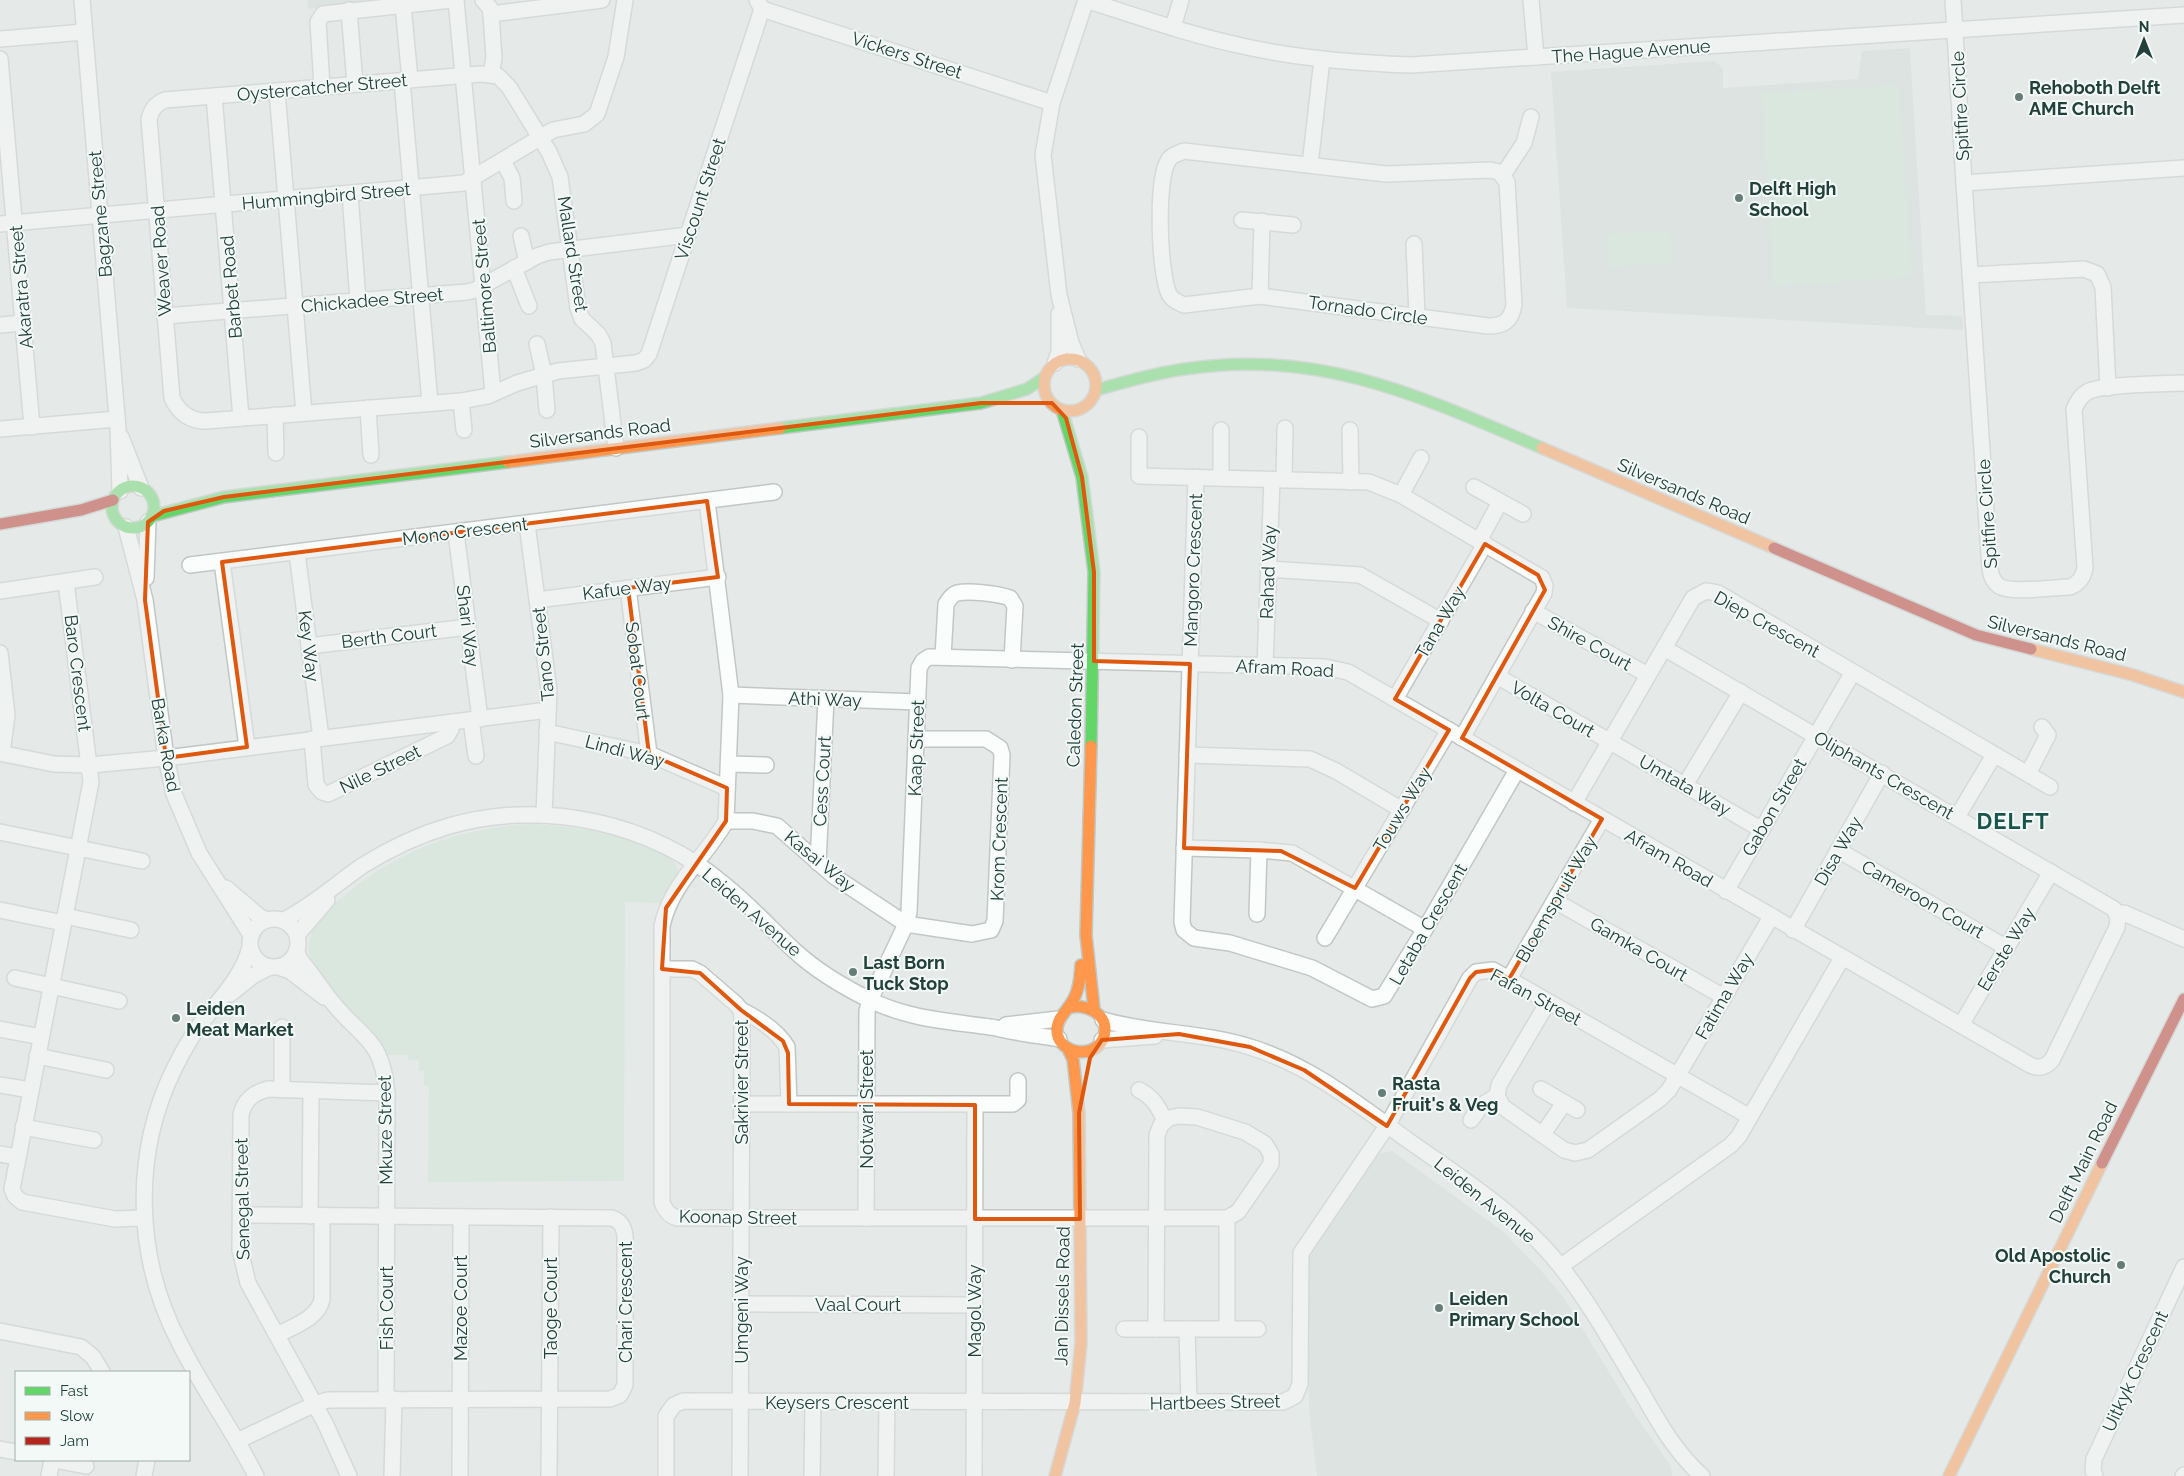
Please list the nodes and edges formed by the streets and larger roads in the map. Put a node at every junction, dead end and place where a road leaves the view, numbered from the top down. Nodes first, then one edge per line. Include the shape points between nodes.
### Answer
1 (82, 0) edge
2 (452, 0) edge
3 (456, 0) edge
4 (483, 0) edge
5 (602, 0) edge
6 (625, 0) edge
7 (1086, 0) edge
8 (1181, 0) edge
9 (1531, 0) edge
10 (1953, 0) edge
11 (759, 4) edge
12 (403, 5) junction
13 (349, 10) junction
14 (492, 14) junction
15 (2184, 15) edge
16 (1172, 27) junction
17 (1956, 29) junction
18 (84, 32) junction
19 (0, 39) edge
20 (1536, 57) junction
21 (0, 59) edge
22 (1322, 59) junction
23 (491, 74) junction
24 (463, 76) junction
25 (406, 80) junction
26 (355, 84) junction
27 (322, 87) junction
28 (277, 91) junction
29 (214, 96) junction
30 (1052, 103) junction
31 (155, 106) joint
32 (1531, 117) dead end
33 (3, 122) edge
34 (540, 139) junction
35 (503, 161) junction
36 (1310, 165) junction
37 (2184, 168) edge
38 (1504, 175) junction
39 (474, 178) junction
40 (1964, 183) junction
41 (412, 189) junction
42 (350, 194) junction
43 (286, 199) junction
44 (514, 201) dead end
45 (224, 204) junction
46 (157, 210) junction
47 (100, 216) junction
48 (1242, 220) dead end
49 (1262, 221) junction
50 (16, 223) junction
51 (0, 224) edge
52 (1293, 225) dead end
53 (688, 235) junction
54 (521, 236) dead end
55 (1414, 244) dead end
56 (570, 250) junction
57 (521, 265) junction
58 (1970, 275) junction
59 (483, 285) junction
60 (422, 295) junction
61 (1059, 295) junction
62 (1260, 296) junction
63 (358, 300) junction
64 (296, 306) junction
65 (529, 306) dead end
66 (234, 311) junction
67 (165, 316) junction
68 (1417, 316) junction
69 (23, 323) junction
70 (0, 325) edge
71 (537, 344) dead end
72 (1055, 363) junction
73 (1084, 363) junction
74 (606, 366) junction
75 (1162, 373) junction
76 (544, 375) junction
77 (1045, 377) junction
78 (2184, 383) edge
79 (2108, 388) junction
80 (1096, 390) junction
81 (493, 393) junction
82 (461, 401) junction
83 (430, 402) junction
84 (980, 403) junction
85 (1038, 403) dead end
86 (1052, 403) junction
87 (1021, 404) dead end
88 (1087, 405) junction
89 (368, 408) junction
90 (547, 410) dead end
91 (1062, 410) junction
92 (304, 413) junction
93 (183, 414) joint
94 (275, 415) junction
95 (241, 418) junction
96 (1083, 423) dead end
97 (117, 424) junction
98 (32, 427) junction
99 (1285, 428) dead end
100 (0, 429) edge
101 (464, 430) dead end
102 (1221, 430) dead end
103 (1350, 430) dead end
104 (1082, 436) dead end
105 (1139, 437) dead end
106 (616, 448) junction
107 (276, 453) dead end
108 (371, 455) dead end
109 (1421, 458) dead end
110 (1082, 477) junction
111 (1196, 477) junction
112 (1221, 478) junction
113 (1278, 480) junction
114 (1351, 482) junction
115 (1474, 488) dead end
116 (144, 490) junction
117 (774, 492) dead end
118 (117, 495) junction
119 (1401, 495) junction
120 (162, 496) dead end
121 (181, 496) dead end
122 (224, 497) junction
123 (708, 501) junction
124 (1500, 502) junction
125 (1523, 514) dead end
126 (89, 519) dead end
127 (103, 519) dead end
128 (150, 519) junction
129 (27, 521) junction
130 (0, 524) edge
131 (121, 524) junction
132 (527, 524) junction
133 (456, 533) junction
134 (1482, 542) junction
135 (297, 553) junction
136 (222, 562) junction
137 (190, 565) dead end
138 (1268, 569) junction
139 (95, 577) dead end
140 (718, 577) junction
141 (66, 582) junction
142 (628, 588) junction
143 (0, 592) edge
144 (145, 600) junction
145 (537, 600) junction
146 (1533, 611) junction
147 (1441, 621) junction
148 (468, 627) junction
149 (309, 646) junction
150 (1664, 648) junction
151 (0, 653) edge
152 (943, 657) junction
153 (1012, 660) junction
154 (1094, 661) junction
155 (1190, 664) junction
156 (1265, 665) junction
157 (1854, 672) junction
158 (1648, 675) junction
159 (1496, 676) junction
160 (1741, 692) junction
161 (2184, 692) edge
162 (731, 695) junction
163 (826, 699) junction
164 (1396, 700) junction
165 (918, 702) junction
166 (548, 710) junction
167 (476, 719) junction
168 (452, 722) junction
169 (2042, 727) dead end
170 (547, 732) junction
171 (1455, 734) junction
172 (1817, 736) junction
173 (316, 739) junction
174 (916, 739) junction
175 (1609, 742) junction
176 (247, 747) junction
177 (1, 753) edge
178 (649, 754) junction
179 (1994, 754) junction
180 (1187, 755) junction
181 (476, 756) dead end
182 (166, 758) junction
183 (729, 764) junction
184 (90, 765) junction
185 (766, 765) dead end
186 (1517, 770) junction
187 (1882, 773) junction
188 (2028, 774) junction
189 (1685, 785) junction
190 (2050, 787) dead end
191 (728, 788) junction
192 (1574, 803) junction
193 (1402, 810) junction
194 (544, 815) junction
195 (1957, 816) junction
196 (1602, 819) junction
197 (726, 820) junction
198 (1762, 830) junction
199 (0, 832) edge
200 (78, 848) junction
201 (1184, 848) junction
202 (1259, 850) junction
203 (1838, 850) junction
204 (142, 861) dead end
205 (695, 863) junction
206 (818, 863) junction
207 (2051, 872) junction
208 (218, 880) junction
209 (342, 881) junction
210 (1355, 888) junction
211 (1726, 891) junction
212 (1555, 900) junction
213 (0, 910) edge
214 (1257, 914) dead end
215 (2117, 914) junction
216 (1770, 917) junction
217 (64, 920) junction
218 (266, 920) junction
219 (284, 920) junction
220 (906, 924) junction
221 (1425, 929) junction
222 (131, 930) dead end
223 (1793, 930) junction
224 (1086, 935) junction
225 (1326, 938) dead end
226 (2184, 939) edge
227 (250, 941) junction
228 (297, 942) junction
229 (2006, 948) junction
230 (1842, 958) junction
231 (274, 967) junction
232 (662, 969) junction
233 (15, 978) dead end
234 (1509, 979) junction
235 (51, 986) junction
236 (1724, 997) junction
237 (2184, 999) edge
238 (870, 1000) junction
239 (119, 1001) dead end
240 (1548, 1002) junction
241 (333, 1003) junction
242 (216, 1004) junction
243 (1070, 1007) junction
244 (741, 1010) junction
245 (1098, 1014) junction
246 (1058, 1019) junction
247 (1961, 1025) junction
248 (282, 1027) dead end
249 (992, 1027) junction
250 (0, 1029) edge
251 (1179, 1034) junction
252 (41, 1037) junction
253 (1063, 1044) junction
254 (1098, 1045) junction
255 (37, 1056) junction
256 (1089, 1066) dead end
257 (106, 1070) dead end
258 (1678, 1076) junction
259 (1018, 1081) dead end
260 (1087, 1083) dead end
261 (0, 1085) edge
262 (1541, 1089) dead end
263 (30, 1090) junction
264 (282, 1090) junction
265 (1139, 1090) dead end
266 (311, 1091) junction
267 (387, 1093) junction
268 (1498, 1096) junction
269 (742, 1104) junction
270 (789, 1104) junction
271 (866, 1104) junction
272 (975, 1105) junction
273 (1079, 1114) junction
274 (1750, 1117) junction
275 (1471, 1120) dead end
276 (1165, 1121) junction
277 (1387, 1126) junction
278 (23, 1127) junction
279 (1543, 1134) junction
280 (94, 1140) dead end
281 (0, 1154) edge
282 (17, 1157) junction
283 (241, 1215) junction
284 (316, 1216) junction
285 (386, 1216) junction
286 (461, 1217) junction
287 (144, 1218) junction
288 (551, 1218) junction
289 (741, 1218) junction
290 (866, 1218) junction
291 (1227, 1218) junction
292 (975, 1219) junction
293 (1080, 1219) junction
294 (1157, 1219) junction
295 (1560, 1266) junction
296 (2184, 1267) edge
297 (741, 1304) junction
298 (974, 1305) junction
299 (1124, 1329) dead end
300 (1156, 1329) junction
301 (1187, 1329) junction
302 (1227, 1329) junction
303 (1258, 1329) dead end
304 (0, 1331) edge
305 (277, 1335) junction
306 (101, 1371) edge
307 (390, 1399) junction
308 (460, 1399) junction
309 (550, 1399) junction
310 (741, 1402) junction
311 (813, 1402) junction
312 (886, 1402) junction
313 (974, 1403) junction
314 (1189, 1403) junction
315 (315, 1404) junction
316 (1075, 1404) junction
317 (237, 1441) junction
318 (0, 1449) edge
319 (15, 1452) edge
320 (53, 1461) edge
321 (58, 1461) edge
322 (147, 1461) edge
323 (86, 1466) dead end
324 (1693, 1473) edge
325 (49, 1476) edge
326 (144, 1476) edge
327 (256, 1476) edge
328 (349, 1476) edge
329 (392, 1476) edge
330 (460, 1476) edge
331 (550, 1476) edge
332 (666, 1476) edge
333 (740, 1476) edge
334 (812, 1476) edge
335 (886, 1476) edge
336 (974, 1476) edge
337 (1055, 1476) edge
338 (1949, 1476) edge
339 (2095, 1476) edge

1 - 18 street, Bagzane Street
2 - 12 street
3 - 24 street, Baltimore Street
4 - 14 street
5 - 14 street
6 - 34 street, Hummingbird Street via 617,53 599,111 588,122 553,130
7 - 16 street, The Hague Avenue
7 - 30 street
8 - 16 street
9 - 20 street
10 - 17 street, Spitfire Circle
11 - 30 street, Vickers Street
11 - 53 street, Viscount Street
12 - 13 street
12 - 25 street
13 - 26 street
13 - 27 street via 328,12 318,22
14 - 23 street via 494,58
15 - 17 street, The Hague Avenue
16 - 22 street, The Hague Avenue via 1246,47
17 - 20 street, The Hague Avenue
17 - 40 street, Spitfire Circle
18 - 19 street
18 - 47 street, Bagzane Street
20 - 22 street, The Hague Avenue via 1411,65
21 - 33 street, Akaratra Street
22 - 36 street
23 - 24 street, Oystercatcher Street
23 - 34 street, Mallard Street via 509,87
24 - 25 street, Oystercatcher Street
24 - 39 street, Baltimore Street
25 - 26 street, Oystercatcher Street
25 - 41 street
26 - 27 street, Oystercatcher Street
27 - 28 street, Oystercatcher Street
28 - 29 street, Oystercatcher Street
28 - 43 street
29 - 31 street, Oystercatcher Street via 165,100
29 - 45 street, Barbet Road
30 - 61 street via 1043,155
31 - 46 street, Weaver Road via 149,119
32 - 38 street via 1527,136
33 - 50 street, Akaratra Street
34 - 35 street, Hummingbird Street
34 - 56 street, Mallard Street via 560,177
35 - 39 street, Hummingbird Street
35 - 44 street via 512,178
36 - 38 street, Tornado Circle via 1386,174 1490,170
36 - 62 street, Tornado Circle via 1184,151 1168,161 1162,185 1160,233 1169,295 1184,305
37 - 40 street, Spitfire Circle
38 - 68 street, Tornado Circle via 1509,200 1512,314 1507,322 1497,326
39 - 41 street, Hummingbird Street via 454,185
39 - 59 street, Baltimore Street
40 - 58 street, Spitfire Circle
41 - 42 street, Hummingbird Street
41 - 60 street
42 - 43 street, Hummingbird Street
42 - 63 street
43 - 45 street, Hummingbird Street
43 - 64 street
45 - 46 street, Hummingbird Street
45 - 66 street, Barbet Road
46 - 47 street, Hummingbird Street
46 - 67 street, Weaver Road
47 - 50 street, Hummingbird Street
47 - 97 street, Bagzane Street
48 - 49 street
49 - 52 street
49 - 62 street
50 - 51 street, Hummingbird Street
50 - 69 street, Akaratra Street
53 - 56 street, Chickadee Street
53 - 74 street, Viscount Street via 649,354 636,363
54 - 57 street
55 - 68 street
56 - 57 street, Chickadee Street via 550,252
56 - 74 street, Mallard Street via 578,308 582,318 600,337
57 - 59 street, Chickadee Street
57 - 65 street
58 - 79 street via 2084,269 2098,274 2102,287
58 - 79 street, Spitfire Circle via 1990,569 1993,580 2000,587 2010,590 2070,586 2083,577 2074,409 2080,398 2090,391
59 - 60 street, Chickadee Street via 467,292
59 - 81 street, Baltimore Street
60 - 63 street, Chickadee Street
60 - 83 street
61 - 72 street via 1059,346
61 - 73 street via 1071,343
62 - 68 street, Tornado Circle
63 - 64 street, Chickadee Street
64 - 66 street, Chickadee Street
64 - 92 street
66 - 67 street, Chickadee Street
66 - 95 street, Barbet Road
67 - 93 street, Weaver Road via 172,398
69 - 70 street
69 - 98 street, Akaratra Street
71 - 76 street
72 - 73 street via 1070,358
72 - 77 street
73 - 75 street, Silversands Road via 1094,370 1108,372
73 - 80 street via 1096,378
74 - 76 street, Viscount Street
74 - 106 street, Mallard Street
75 - 80 street, Silversands Road
75 - 161 street, Silversands Road via 1206,366 1263,365 1333,372 1378,382 1487,425 1976,636 2133,675
76 - 81 street, Viscount Street
76 - 90 street
77 - 84 street, Silversands Road via 1027,389
77 - 86 street via 1046,396
78 - 79 street, Spitfire Circle
80 - 88 street
81 - 82 street, Viscount Street
82 - 83 street, Viscount Street
82 - 101 street
83 - 89 street, Viscount Street
84 - 87 street, Silversands Road
84 - 106 street, Silversands Road
85 - 86 street
86 - 91 street
88 - 91 street via 1075,411
88 - 96 street
89 - 92 street, Viscount Street
89 - 108 street
91 - 110 street, Caledon Street
92 - 94 street, Viscount Street
93 - 95 street, Viscount Street via 200,421
94 - 95 street, Viscount Street
94 - 107 street
97 - 98 street
97 - 116 street, Bagzane Street
97 - 118 street, Bagzane Street
98 - 100 street
99 - 113 street
102 - 112 street, Mangoro Crescent
103 - 114 street
104 - 110 street, Caledon Street
105 - 111 street, Mangoro Crescent via 1139,476
106 - 122 street, Silversands Road
109 - 119 street
110 - 154 street, Caledon Street via 1094,572
111 - 112 street, Mangoro Crescent
111 - 155 street, Mangoro Crescent
112 - 113 street, Mangoro Crescent
113 - 114 street, Mangoro Crescent
113 - 138 street, Rahad Way
114 - 119 street, Mangoro Crescent via 1369,482
115 - 124 street
116 - 118 street via 130,486
116 - 120 street
116 - 128 street via 154,503
117 - 123 street, Mono Crescent
118 - 129 street via 81,510
118 - 131 street via 112,511
119 - 134 street, Mangoro Crescent
121 - 122 street, Silversands Road
122 - 128 street, Silversands Road
123 - 132 street, Mono Crescent
123 - 140 street
124 - 125 street
124 - 134 street
126 - 129 street
127 - 131 street
128 - 131 street via 138,528
128 - 144 street, Barka Road
129 - 130 street
131 - 144 street, Barka Road
132 - 133 street, Mono Crescent
132 - 145 street, Tano Street
133 - 135 street, Mono Crescent
133 - 148 street, Shari Way
134 - 146 street, Mangoro Crescent via 1542,578 1545,590
134 - 147 street, Tana Way
135 - 136 street, Mono Crescent
135 - 149 street, Key Way
136 - 137 street, Mono Crescent
136 - 176 street
138 - 147 street via 1360,575
138 - 156 street, Rahad Way
139 - 141 street
140 - 142 street, Kafue Way
140 - 162 street
141 - 143 street
141 - 184 street, Baro Crescent
142 - 145 street, Kafue Way
142 - 178 street, Sobat Court
144 - 182 street, Barka Road
145 - 166 street, Tano Street via 549,690
146 - 158 street, Shire Court
146 - 159 street, Mangoro Crescent
147 - 164 street, Tana Way
148 - 149 street, Berth Court
148 - 167 street, Shari Way
149 - 173 street, Key Way
150 - 157 street, Diep Crescent via 1693,598 1712,592
150 - 158 street, Diep Crescent
150 - 160 street, Oliphants Crescent
151 - 177 street via 8,714
152 - 153 street, Kaap Street
152 - 153 street via 946,604 958,593 1010,598 1015,606
152 - 165 street, Kaap Street via 929,658 919,668
153 - 154 street, Kaap Street
154 - 155 street, Afram Road
154 - 224 street, Caledon Street
155 - 156 street, Afram Road
155 - 180 street, Letaba Crescent
156 - 164 street, Afram Road via 1348,672
157 - 172 street, Gabon Street
157 - 179 street, Diep Crescent
158 - 175 street, Diep Crescent
159 - 171 street, Mangoro Crescent
159 - 175 street, Volta Court
160 - 172 street, Oliphants Crescent
160 - 189 street
162 - 163 street, Athi Way
162 - 183 street
163 - 165 street, Athi Way
163 - 206 street, Cess Court
164 - 171 street, Afram Road
165 - 174 street, Kaap Street
166 - 167 street, Nile Street
166 - 170 street, Tano Street
167 - 168 street, Nile Street
167 - 181 street
168 - 173 street, Nile Street
168 - 173 street, Nile Street via 446,736 328,794 316,785
169 - 188 street via 2048,735
170 - 178 street, Lindi Way
170 - 194 street, Tano Street
171 - 186 street, Afram Road
171 - 193 street, Touws Way
172 - 187 street, Oliphants Crescent
172 - 198 street, Gabon Street
173 - 176 street, Nile Street
174 - 220 street, Kaap Street
174 - 220 street, Krom Crescent via 986,740 1000,748 995,921 991,930 978,933
175 - 189 street, Umtata Way
175 - 192 street, Diep Crescent
176 - 182 street, Nile Street
177 - 184 street, Nile Street via 54,764
178 - 191 street, Lindi Way
179 - 188 street, Diep Crescent
179 - 195 street
180 - 193 street via 1310,759
180 - 201 street, Letaba Crescent
182 - 184 street, Nile Street
182 - 208 street, Barka Road via 183,818 199,853
183 - 185 street
183 - 191 street
184 - 200 street, Baro Crescent via 91,782
186 - 192 street, Afram Road
186 - 221 street, Letaba Crescent
187 - 195 street, Oliphants Crescent
187 - 203 street, Disa Way
188 - 190 street, Diep Crescent
189 - 198 street, Umtata Way
191 - 197 street
192 - 196 street, Afram Road
193 - 210 street, Touws Way
194 - 205 street, Leiden Avenue via 590,820 627,830
194 - 209 street, Leiden Avenue via 496,816 449,826 382,854
195 - 207 street, Oliphants Crescent
196 - 211 street, Afram Road
196 - 212 street, Bloemspruit Way
197 - 205 street via 719,834
197 - 206 street, Kasai Way via 753,820 777,826
198 - 211 street, Gabon Street
199 - 200 street
200 - 204 street
200 - 217 street, Baro Crescent
201 - 202 street
201 - 221 street, Letaba Crescent via 1182,922 1190,937 1230,943 1312,968 1372,999 1380,999 1388,993
202 - 210 street via 1292,853
202 - 214 street
203 - 223 street, Disa Way
203 - 229 street, Cameroon Court
205 - 232 street, Koonap Street via 666,908 662,926
205 - 238 street, Leiden Avenue via 726,886 797,953 834,981
206 - 220 street, Kasai Way
207 - 215 street, Oliphants Crescent via 2110,905
207 - 229 street, Eerste Way
208 - 218 street, Barka Road
208 - 227 street, Barka Road
209 - 219 street, Leiden Avenue
209 - 228 street, Leiden Avenue
210 - 221 street
210 - 225 street, Touws Way
211 - 216 street, Afram Road
212 - 234 street, Bloemspruit Way
212 - 236 street, Gamka Court
213 - 217 street
215 - 226 street via 2124,913
215 - 247 street via 2117,928 2048,1064 2030,1065
216 - 223 street, Afram Road
216 - 236 street, Fatima Way
217 - 222 street
217 - 235 street, Baro Crescent
218 - 219 street
218 - 227 street via 256,926
219 - 228 street via 294,929
220 - 238 street, Kaap Street
223 - 230 street, Afram Road
224 - 243 street, Caledon Street via 1079,980
224 - 245 street, Caledon Street
227 - 231 street via 257,960
227 - 242 street via 239,973
228 - 231 street via 290,960
228 - 241 street, Mkuze Street via 298,956
229 - 247 street, Eerste Way
230 - 247 street
230 - 274 street
231 - 241 street, Mkuze Street via 290,971
231 - 242 street via 254,975
232 - 244 street, Sakrivier Street via 692,969 700,973
232 - 289 street, Koonap Street via 662,1202 667,1212 677,1218
233 - 235 street
234 - 240 street, Fafan Street
234 - 277 street, Fafan Street via 1493,970 1476,972 1470,978
235 - 239 street
235 - 252 street, Baro Crescent
236 - 258 street, Fatima Way
237 - 338 street, Delft Main Road
238 - 249 street, Leiden Avenue via 902,1013
238 - 271 street, Notwari Street via 866,1022
240 - 258 street, Fafan Street
240 - 268 street via 1499,1085
241 - 267 street, Mkuze Street via 376,1049 385,1072
242 - 287 street via 186,1046 164,1092 148,1150
243 - 245 street via 1086,1005
243 - 246 street
244 - 269 street, Sakrivier Street
244 - 270 street via 787,1046
245 - 251 street, Leiden Avenue
245 - 254 street via 1104,1034
246 - 249 street, Leiden Avenue
246 - 253 street via 1056,1026
248 - 264 street
249 - 253 street, Leiden Avenue
250 - 252 street
251 - 254 street, Leiden Avenue
251 - 277 street, Leiden Avenue via 1250,1046 1278,1057 1331,1086
252 - 255 street, Baro Crescent
253 - 254 street via 1085,1052
253 - 273 street, Jan Dissels Road via 1073,1059
254 - 256 street
255 - 257 street
255 - 263 street, Baro Crescent
258 - 274 street, Fafan Street
258 - 279 street, Fatima Way via 1660,1099 1588,1150 1575,1153 1564,1150
259 - 272 street via 1016,1103
260 - 273 street, Jan Dissels Road
261 - 263 street
262 - 279 street via 1571,1106
263 - 278 street, Baro Crescent
264 - 266 street, Senegal Street
264 - 283 street, Senegal Street via 268,1089 254,1094 242,1109
265 - 276 street via 1157,1103
266 - 267 street, Senegal Street
266 - 284 street
267 - 285 street, Mkuze Street
268 - 275 street via 1482,1105
268 - 279 street, Fatima Way via 1503,1106
269 - 270 street
269 - 289 street, Sakrivier Street
270 - 271 street
271 - 272 street
271 - 290 street, Notwari Street
272 - 292 street, Magol Way
273 - 293 street, Jan Dissels Road
274 - 295 street via 1731,1145
276 - 291 street via 1174,1116 1197,1117 1245,1132 1265,1144 1271,1159 1268,1170 1238,1212
276 - 294 street via 1157,1135
277 - 295 street, Leiden Avenue via 1515,1219
277 - 314 street, Hartbees Street via 1301,1253 1300,1384 1297,1393 1283,1402
278 - 280 street
278 - 282 street, Baro Crescent
281 - 282 street
282 - 287 street, Baro Crescent via 12,1189 22,1202 115,1219
283 - 284 street, Chari Crescent
283 - 305 street, Senegal Street via 240,1250 248,1283
284 - 285 street, Chari Crescent
284 - 305 street via 320,1308
285 - 286 street, Chari Crescent
285 - 307 street, Fish Court
286 - 288 street, Chari Crescent
286 - 308 street, Mazoe Court
287 - 317 street via 150,1261 170,1324
288 - 309 street, Taoge Court
288 - 309 street, Chari Crescent via 612,1218 622,1224 626,1236 624,1389 614,1398
289 - 290 street, Koonap Street
289 - 297 street, Umgeni Way
290 - 292 street, Koonap Street
291 - 294 street
291 - 302 street
292 - 293 street, Koonap Street
292 - 298 street, Magol Way
293 - 294 street, Koonap Street
293 - 316 street, Jan Dissels Road via 1081,1343
294 - 300 street
295 - 324 street, Leiden Avenue
296 - 339 street, Uitkyk Crescent via 2094,1459
297 - 298 street, Vaal Court
297 - 310 street, Umgeni Way
298 - 313 street, Magol Way
299 - 300 street
300 - 301 street
301 - 302 street
301 - 314 street
302 - 303 street
304 - 306 street via 81,1347 93,1357
305 - 315 street, Senegal Street
307 - 308 street, Chari Crescent
307 - 315 street, Chari Crescent via 336,1399
307 - 329 street, Fish Court
308 - 309 street, Chari Crescent
308 - 330 street, Mazoe Court
309 - 331 street, Taoge Court
310 - 311 street, Keysers Crescent
310 - 332 street, Keysers Crescent via 683,1402 674,1405 666,1416
310 - 333 street, Umgeni Way
311 - 312 street, Keysers Crescent
311 - 334 street
312 - 313 street, Keysers Crescent
312 - 335 street
313 - 316 street, Keysers Crescent
313 - 336 street, Magol Way
314 - 316 street, Hartbees Street
315 - 317 street, Chari Crescent
315 - 328 street, Senegal Street
316 - 337 street, Jan Dissels Road
317 - 327 street
318 - 319 street
320 - 325 street
321 - 323 street
322 - 326 street

